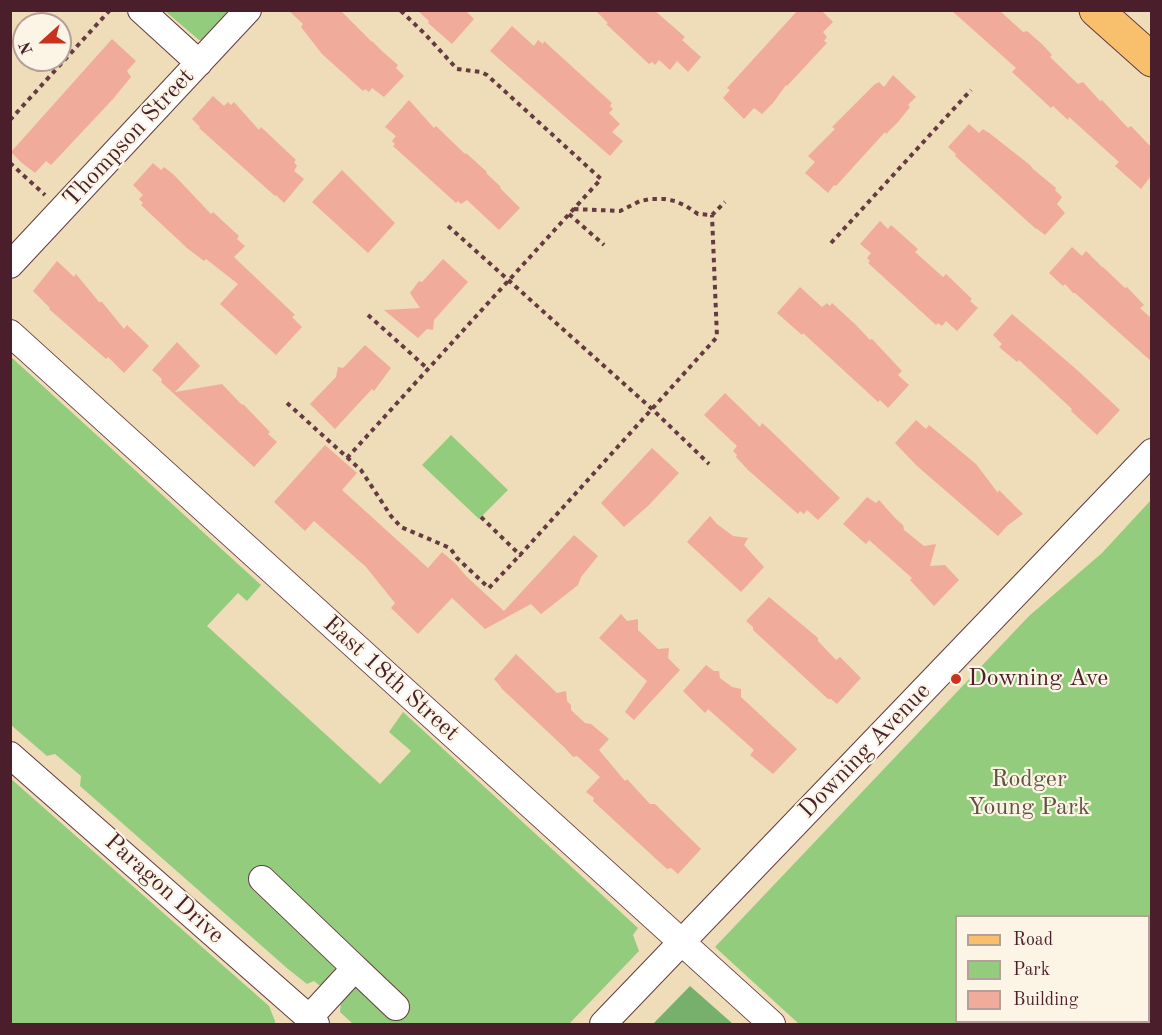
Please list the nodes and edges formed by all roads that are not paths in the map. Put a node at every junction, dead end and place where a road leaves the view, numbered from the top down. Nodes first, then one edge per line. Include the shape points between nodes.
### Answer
1 (141, 10) edge
2 (248, 10) edge
3 (1096, 10) edge
4 (1152, 60) edge
5 (199, 63) junction
6 (10, 265) edge
7 (10, 333) edge
8 (1152, 452) edge
9 (10, 755) edge
10 (262, 879) dead end
11 (682, 942) junction
12 (355, 968) junction
13 (396, 1007) dead end
14 (313, 1021) edge
15 (603, 1024) edge
16 (772, 1024) edge

1 - 5 street
2 - 5 street, Thompson Street
3 - 4 main road
5 - 6 street, Thompson Street
7 - 11 street, East 18th Street
8 - 11 street, Downing Avenue
9 - 14 street, Paragon Drive
10 - 12 street
11 - 15 street, Downing Avenue
11 - 16 street, East 18th Street
12 - 13 street
12 - 14 street

